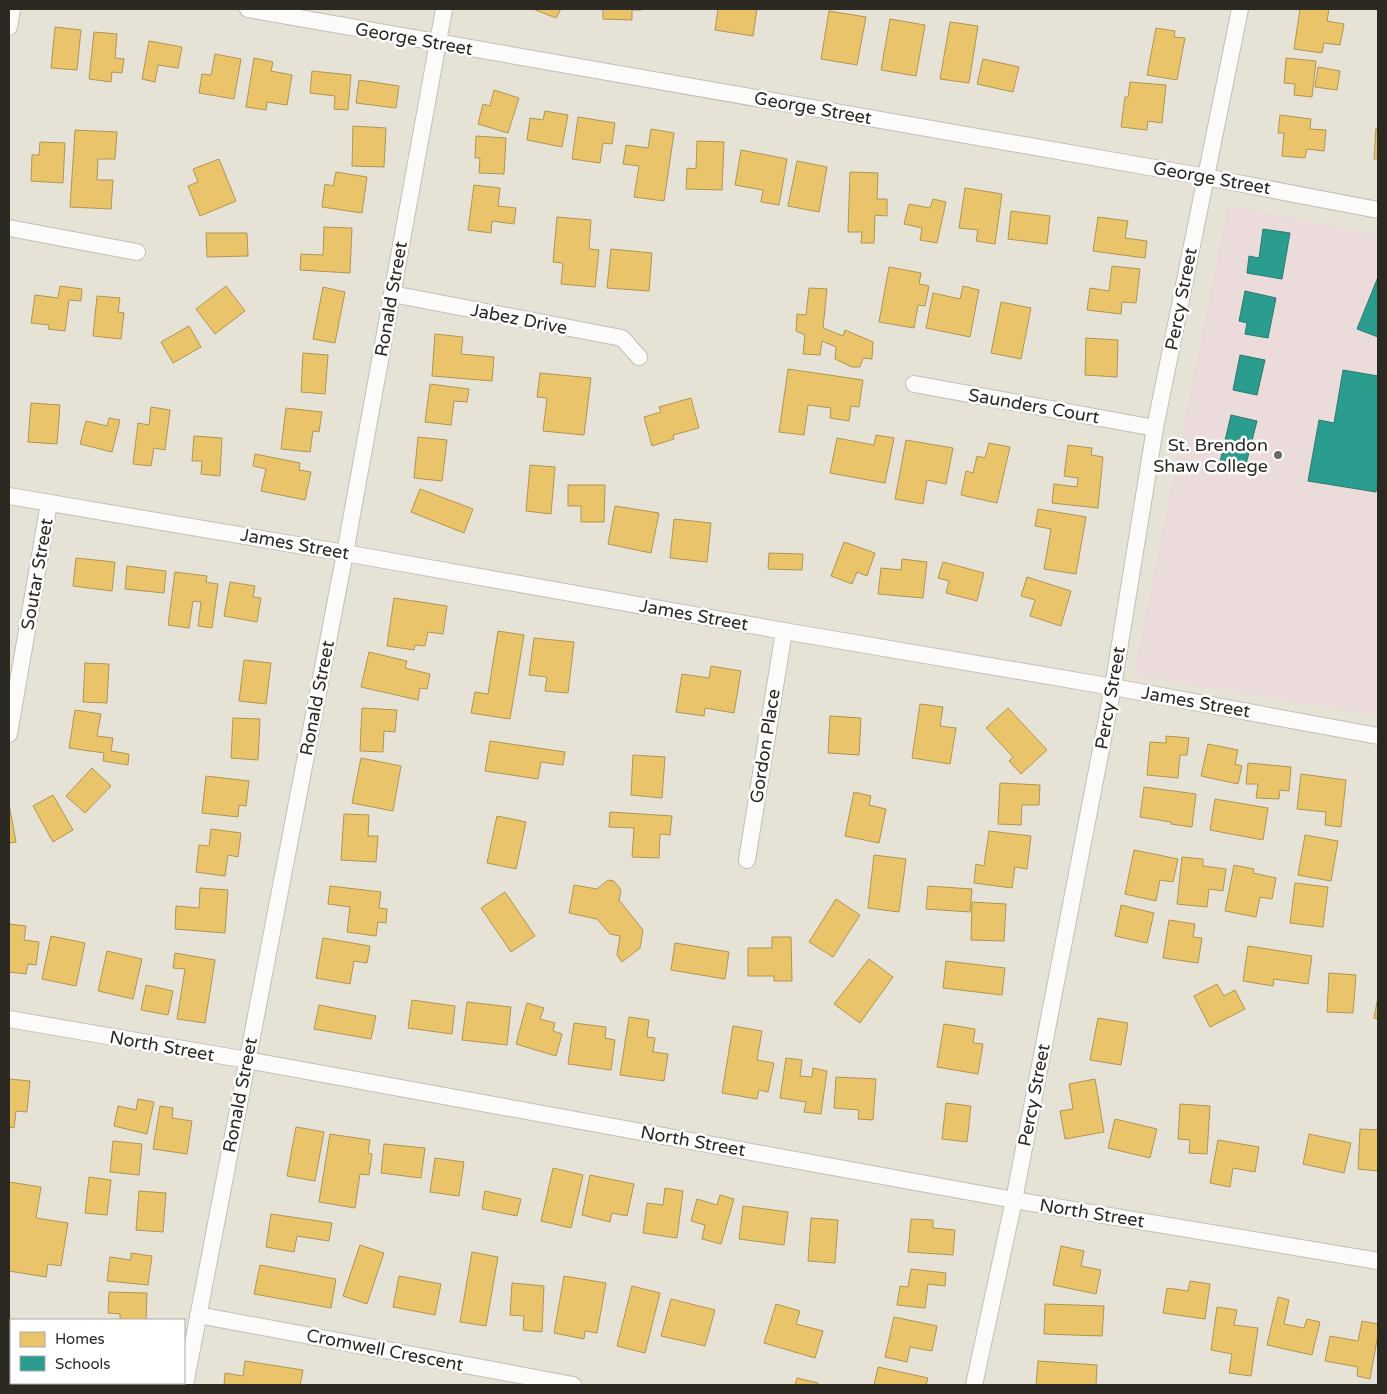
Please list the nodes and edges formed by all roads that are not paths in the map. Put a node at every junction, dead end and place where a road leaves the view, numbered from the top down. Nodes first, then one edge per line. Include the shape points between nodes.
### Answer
1 (12, 9) edge
2 (248, 9) edge
3 (444, 9) edge
4 (1240, 9) edge
5 (9, 27) edge
6 (437, 43) junction
7 (1206, 177) junction
8 (1378, 210) edge
9 (9, 228) edge
10 (137, 252) dead end
11 (392, 294) junction
12 (639, 357) dead end
13 (914, 384) dead end
14 (1155, 428) junction
15 (9, 496) edge
16 (49, 503) junction
17 (346, 553) junction
18 (784, 631) junction
19 (1113, 687) junction
20 (9, 734) edge
21 (1378, 736) edge
22 (747, 860) dead end
23 (9, 1019) edge
24 (247, 1060) junction
25 (1014, 1200) junction
26 (1378, 1260) edge
27 (198, 1315) junction
28 (185, 1385) edge
29 (573, 1385) edge
30 (974, 1385) edge

1 - 5 street
2 - 6 street, George Street
3 - 6 street, Ronald Street
4 - 7 street, Percy Street
6 - 7 street, George Street
6 - 11 street, Ronald Street
7 - 8 street, George Street
7 - 14 street, Percy Street
9 - 10 street
11 - 12 street, Jabez Drive via 622,338
11 - 17 street, Ronald Street
13 - 14 street, Saunders Court
14 - 19 street, Percy Street
15 - 16 street, James Street
16 - 17 street, James Street
16 - 20 street, Soutar Street
17 - 18 street, James Street
17 - 24 street, Ronald Street
18 - 19 street, James Street
18 - 22 street, Gordon Place
19 - 21 street, James Street
19 - 25 street, Percy Street
23 - 24 street, North Street
24 - 25 street, North Street
24 - 27 street, Ronald Street
25 - 26 street, North Street
25 - 30 street, Percy Street
27 - 28 street, Ronald Street
27 - 29 street, Cromwell Crescent

